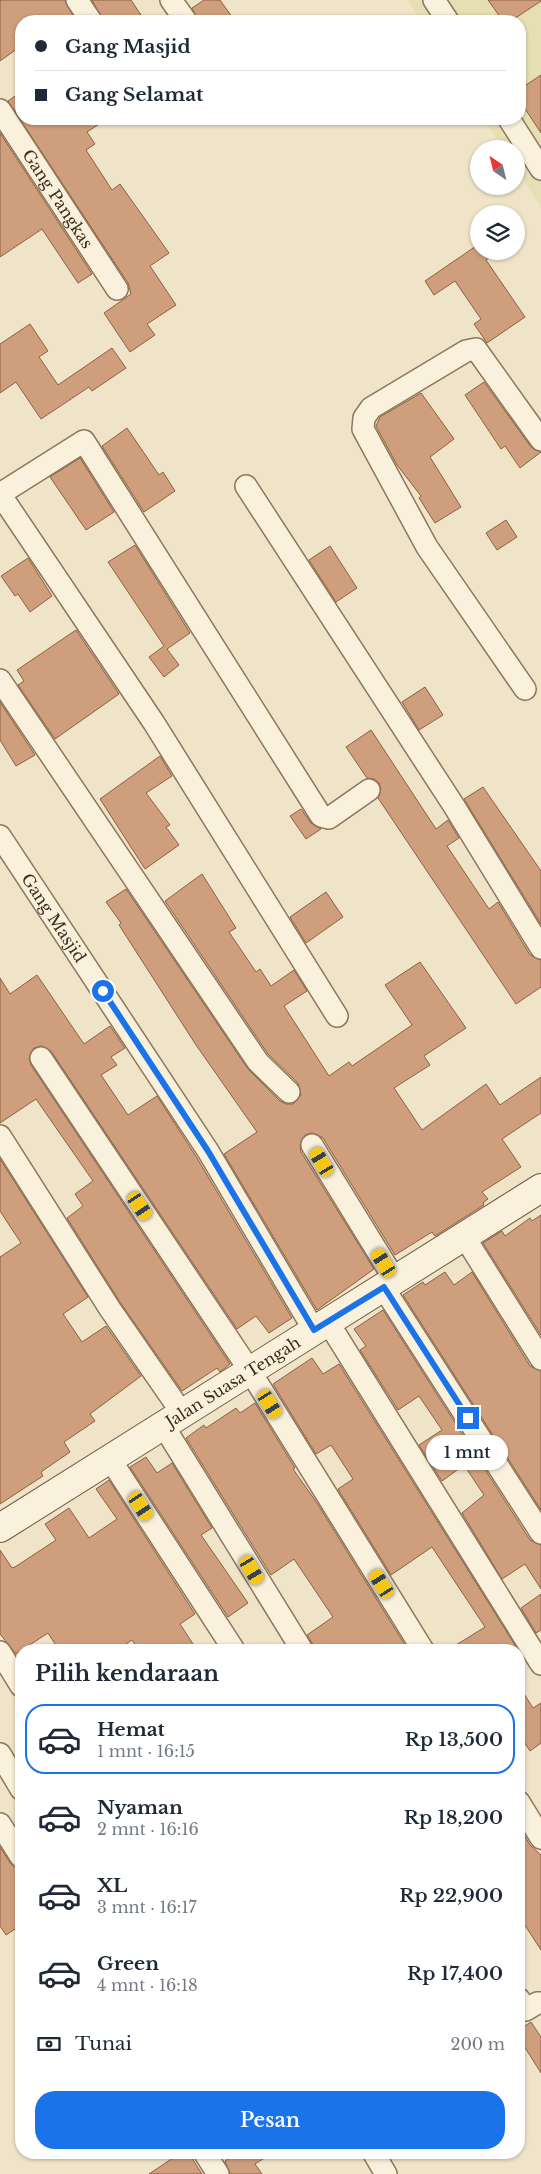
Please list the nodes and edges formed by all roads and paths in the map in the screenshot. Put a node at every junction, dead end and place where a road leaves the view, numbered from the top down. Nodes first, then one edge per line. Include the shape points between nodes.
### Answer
1 (77, 0) edge
2 (171, 0) edge
3 (434, 0) edge
4 (88, 15) edge
5 (182, 15) edge
6 (444, 15) edge
7 (0, 110) edge
8 (513, 125) edge
9 (541, 169) edge
10 (117, 289) dead end
11 (541, 440) edge
12 (246, 486) dead end
13 (0, 494) edge
14 (0, 680) edge
15 (526, 689) dead end
16 (369, 790) dead end
17 (0, 836) edge
18 (541, 948) edge
19 (337, 1016) dead end
20 (41, 1058) dead end
21 (289, 1092) dead end
22 (0, 1136) edge
23 (312, 1145) dead end
24 (541, 1188) edge
25 (464, 1236) junction
26 (389, 1283) junction
27 (321, 1326) junction
28 (541, 1360) edge
29 (250, 1371) junction
30 (172, 1420) junction
31 (110, 1459) junction
32 (1, 1525) edge
33 (541, 1533) edge
34 (230, 1644) edge
35 (299, 1644) edge
36 (419, 1644) edge
37 (541, 1664) edge
38 (0, 1754) edge
39 (15, 1779) edge
40 (525, 1812) edge
41 (0, 1824) edge
42 (541, 1838) edge
43 (15, 1848) edge
44 (541, 2003) edge
45 (525, 2008) edge
46 (208, 2159) edge
47 (376, 2159) edge
48 (218, 2174) edge
49 (386, 2174) edge

1 - 4 street
2 - 5 street
3 - 6 street
7 - 10 street, Gang Pangkas
8 - 9 street
11 - 15 street via 476,349 466,351 371,408 362,424 427,547
12 - 18 street via 454,806
13 - 16 street via 84,441 321,816 329,818
13 - 19 street via 154,723
14 - 21 street via 258,1062
17 - 27 street, Gang Masjid
20 - 29 street
22 - 30 street via 110,1309
23 - 26 street
24 - 25 street, Jalan Suasa Tengah
25 - 26 street, Jalan Suasa Tengah
25 - 28 street
26 - 27 street, Jalan Suasa Tengah
26 - 33 street
27 - 29 street, Jalan Suasa Tengah
27 - 37 street, Gang Masjid
29 - 30 street, Jalan Suasa Tengah
29 - 36 street
30 - 31 street, Jalan Suasa Tengah
30 - 35 street
31 - 32 street, Jalan Suasa Tengah
31 - 34 street
38 - 39 street
40 - 42 street
41 - 43 street
44 - 45 street
46 - 48 street
47 - 49 street

